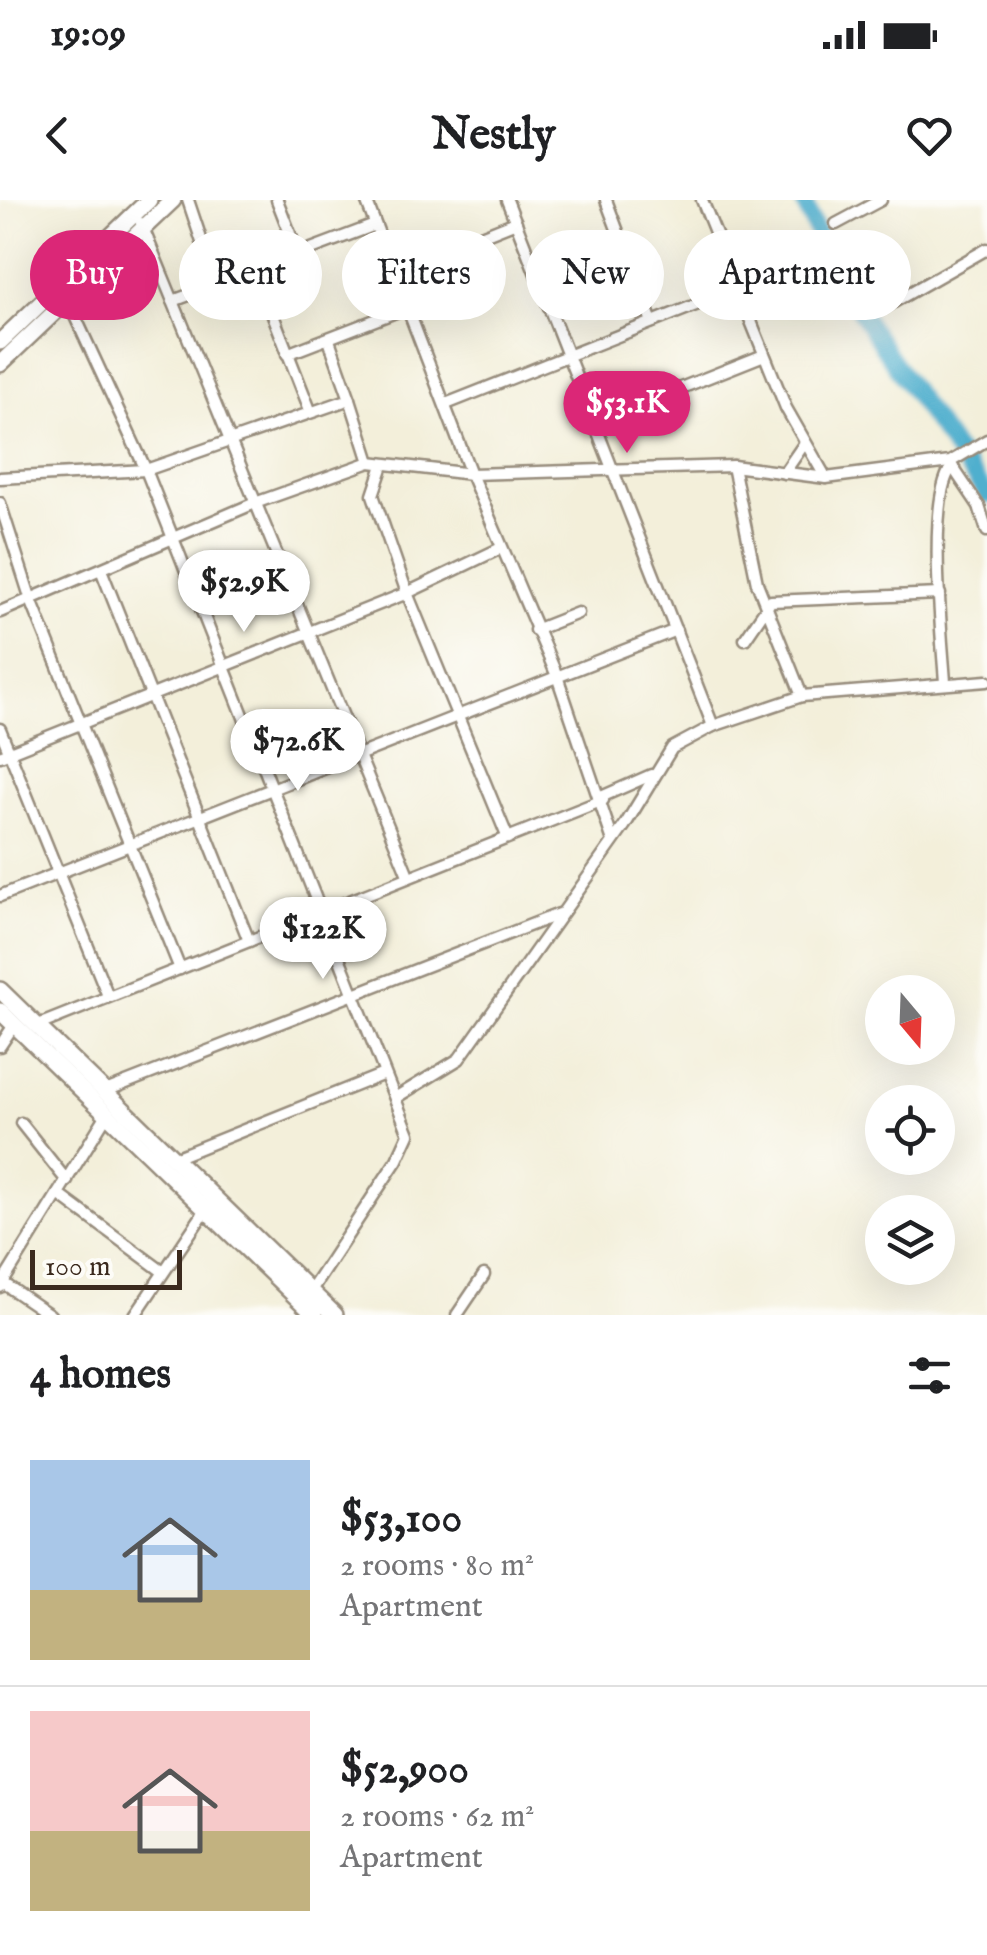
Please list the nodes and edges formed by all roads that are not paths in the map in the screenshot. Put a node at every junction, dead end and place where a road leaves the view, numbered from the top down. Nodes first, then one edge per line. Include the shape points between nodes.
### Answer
1 (150, 200) edge
2 (173, 200) edge
3 (188, 200) edge
4 (277, 200) edge
5 (366, 200) edge
6 (507, 200) edge
7 (606, 200) edge
8 (702, 200) edge
9 (881, 200) edge
10 (139, 220) junction
11 (516, 222) junction
12 (836, 224) dead end
13 (375, 225) junction
14 (130, 230) edge
15 (198, 230) edge
16 (289, 230) edge
17 (377, 230) edge
18 (496, 230) edge
19 (713, 230) edge
20 (322, 245) edge
21 (987, 249) edge
22 (911, 292) edge
23 (179, 299) edge
24 (173, 301) junction
25 (684, 309) edge
26 (45, 320) edge
27 (77, 320) edge
28 (274, 320) edge
29 (377, 320) edge
30 (411, 320) edge
31 (749, 320) edge
32 (652, 322) junction
33 (329, 340) junction
34 (0, 342) edge
35 (287, 354) junction
36 (764, 355) junction
37 (569, 358) junction
38 (0, 364) edge
39 (350, 399) junction
40 (446, 404) junction
41 (310, 410) junction
42 (594, 423) junction
43 (228, 439) junction
44 (987, 440) edge
45 (804, 444) junction
46 (370, 462) junction
47 (953, 463) junction
48 (383, 465) junction
49 (733, 466) junction
50 (146, 470) junction
51 (611, 471) junction
52 (784, 473) junction
53 (471, 474) junction
54 (0, 478) edge
55 (826, 478) junction
56 (0, 502) edge
57 (255, 503) junction
58 (987, 531) edge
59 (172, 540) junction
60 (501, 548) junction
61 (102, 572) junction
62 (407, 592) junction
63 (940, 594) junction
64 (31, 600) junction
65 (764, 604) junction
66 (0, 612) edge
67 (578, 614) dead end
68 (535, 630) junction
69 (676, 630) junction
70 (310, 632) junction
71 (745, 639) dead end
72 (222, 666) junction
73 (558, 676) junction
74 (987, 681) edge
75 (945, 682) junction
76 (152, 694) junction
77 (802, 696) junction
78 (456, 714) junction
79 (80, 724) junction
80 (713, 726) junction
81 (0, 728) edge
82 (358, 753) junction
83 (5, 754) edge
84 (652, 775) junction
85 (274, 788) junction
86 (602, 798) junction
87 (200, 816) junction
88 (507, 836) junction
89 (612, 838) junction
90 (128, 844) junction
91 (59, 874) junction
92 (408, 874) junction
93 (0, 896) edge
94 (323, 909) junction
95 (560, 914) junction
96 (249, 941) junction
97 (180, 969) junction
98 (0, 990) edge
99 (354, 991) junction
100 (108, 996) junction
101 (0, 1011) edge
102 (14, 1025) junction
103 (36, 1026) junction
104 (0, 1046) edge
105 (384, 1074) junction
106 (104, 1092) junction
107 (395, 1098) junction
108 (106, 1116) junction
109 (21, 1123) dead end
110 (172, 1159) junction
111 (67, 1181) junction
112 (58, 1194) junction
113 (205, 1210) junction
114 (162, 1271) junction
115 (484, 1275) dead end
116 (1, 1285) edge
117 (306, 1306) edge
118 (50, 1315) edge
119 (135, 1315) edge
120 (334, 1315) edge
121 (457, 1315) edge

1 - 10 main road
2 - 10 main road
3 - 15 street
4 - 16 street
5 - 13 street
6 - 11 street
7 - 32 street
8 - 19 street
9 - 12 street
10 - 14 main road
10 - 24 street
10 - 34 main road
11 - 18 street
11 - 37 street
13 - 17 street
13 - 20 street
21 - 22 street
23 - 24 street
24 - 43 street
25 - 32 street
26 - 38 main road
27 - 50 street
28 - 35 street
29 - 33 street
30 - 40 street
31 - 36 street
32 - 37 street
33 - 35 street
33 - 39 street
35 - 41 street
36 - 42 street
36 - 45 street
37 - 40 street
37 - 42 street
39 - 41 street
39 - 46 street
40 - 53 street
41 - 43 street
42 - 51 street
43 - 50 street
43 - 57 street
44 - 47 street
45 - 52 street
45 - 55 street
46 - 48 street
46 - 57 street
47 - 55 street
47 - 58 street
47 - 63 street via 941,488
48 - 53 street
48 - 62 street via 373,494
49 - 51 street
49 - 52 street
49 - 65 street
50 - 54 street
50 - 59 street
51 - 53 street
51 - 69 street
52 - 55 street
53 - 60 street
56 - 64 street
57 - 59 street
57 - 70 street
59 - 61 street
59 - 72 street
60 - 62 street
60 - 68 street
61 - 64 street
61 - 76 street
62 - 70 street
62 - 78 street
63 - 65 street
63 - 75 street
64 - 66 street
64 - 79 street
65 - 71 street
65 - 77 street
67 - 68 street
68 - 73 street
69 - 73 street
69 - 80 street
70 - 72 street
70 - 82 street
72 - 76 street
72 - 85 street
73 - 78 street
73 - 86 street
74 - 75 street
75 - 77 street
76 - 79 street
76 - 87 street
77 - 80 street
78 - 82 street
78 - 88 street
79 - 83 street
79 - 90 street
80 - 84 street via 672,748
81 - 83 street
82 - 85 street
82 - 92 street
83 - 91 street
84 - 86 street
84 - 89 street
85 - 87 street
85 - 94 street
86 - 88 street
86 - 89 street
87 - 90 street
87 - 96 street
88 - 92 street
89 - 95 street
90 - 91 street
90 - 97 street
91 - 93 street
91 - 100 street
92 - 94 street
94 - 96 street
94 - 99 street
95 - 99 street
95 - 107 street via 459,1060
96 - 97 street
97 - 100 street
98 - 103 main road
99 - 105 street
99 - 106 street
100 - 103 street
101 - 102 main road
102 - 104 street
102 - 108 main road
103 - 106 main road
105 - 107 street
105 - 110 street
106 - 110 main road
107 - 117 street via 409,1134 405,1147
108 - 111 street
108 - 113 main road
109 - 111 street
110 - 117 main road
111 - 112 street
112 - 114 street
112 - 116 street
113 - 114 street
113 - 117 main road
114 - 119 street
115 - 121 street
116 - 118 street
117 - 120 main road

